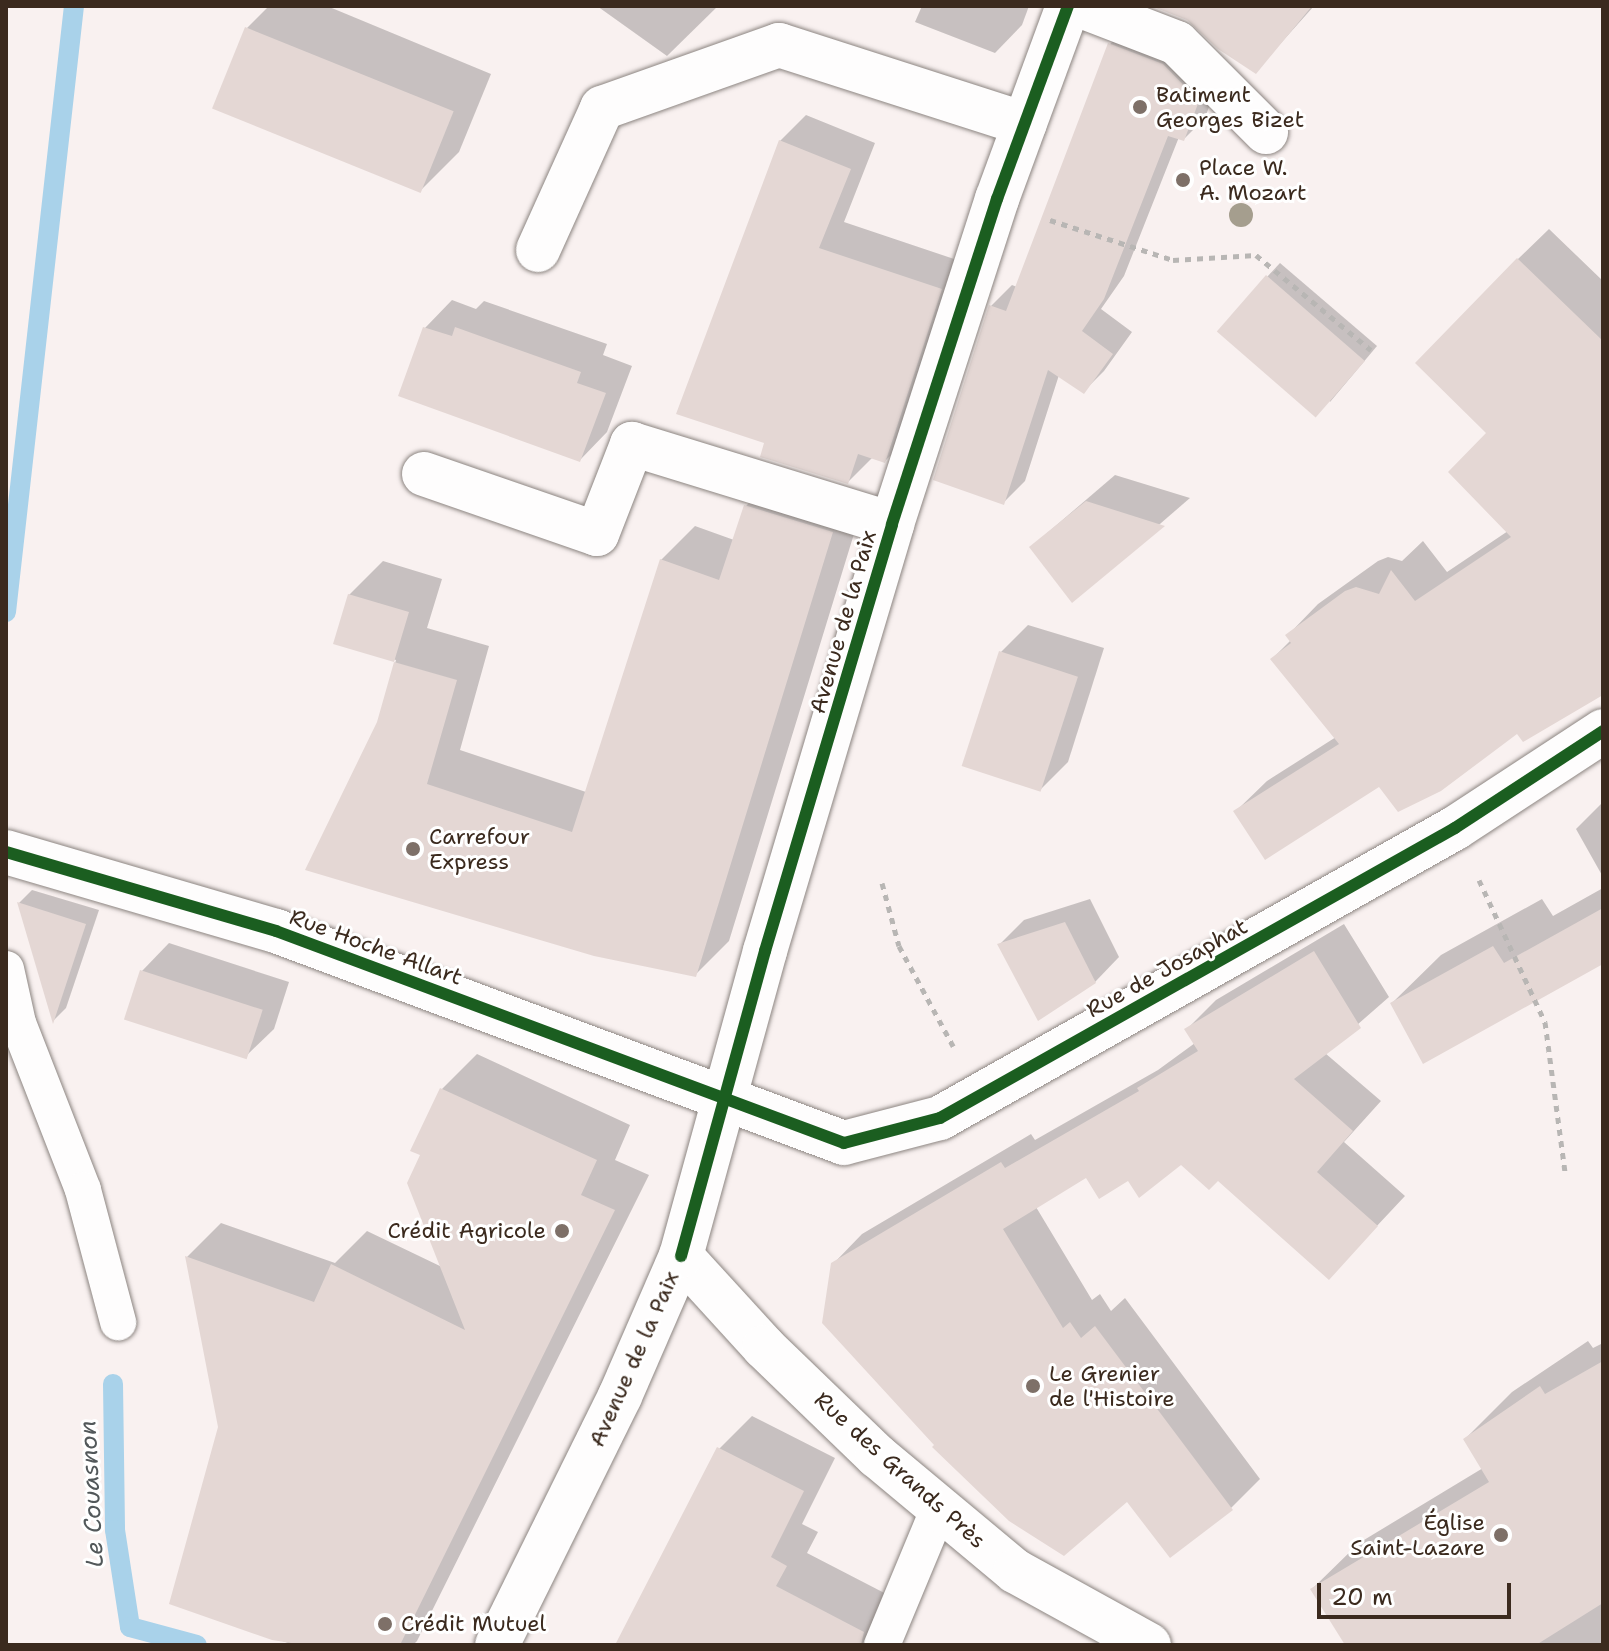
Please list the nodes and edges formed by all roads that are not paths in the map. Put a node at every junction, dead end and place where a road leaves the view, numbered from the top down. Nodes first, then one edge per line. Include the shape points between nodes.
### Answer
1 (1068, 6) edge
2 (1081, 6) edge
3 (1025, 124) junction
4 (1266, 132) dead end
5 (538, 250) dead end
6 (424, 474) dead end
7 (892, 524) junction
8 (1603, 731) edge
9 (6, 852) edge
10 (6, 969) edge
11 (726, 1099) junction
12 (681, 1256) junction
13 (118, 1322) dead end
14 (939, 1508) junction
15 (497, 1645) edge
16 (882, 1645) edge
17 (1149, 1645) edge

1 - 3 street, Avenue de la Paix
2 - 4 street via 1177,43
3 - 5 street via 779,45 602,108
3 - 7 street, Avenue de la Paix
6 - 7 street via 597,534 632,444
7 - 11 street, Avenue de la Paix
8 - 11 street, Rue de Josaphat via 1455,828 940,1118 844,1143
9 - 11 street, Rue Hoche Allart via 276,931
10 - 13 lane via 18,1023 83,1190
11 - 12 street, Avenue de la Paix
12 - 14 street, Rue des Grands Près via 764,1347
12 - 15 street, Avenue de la Paix via 620,1396
14 - 16 lane
14 - 17 street, Rue des Grands Près via 1015,1571

